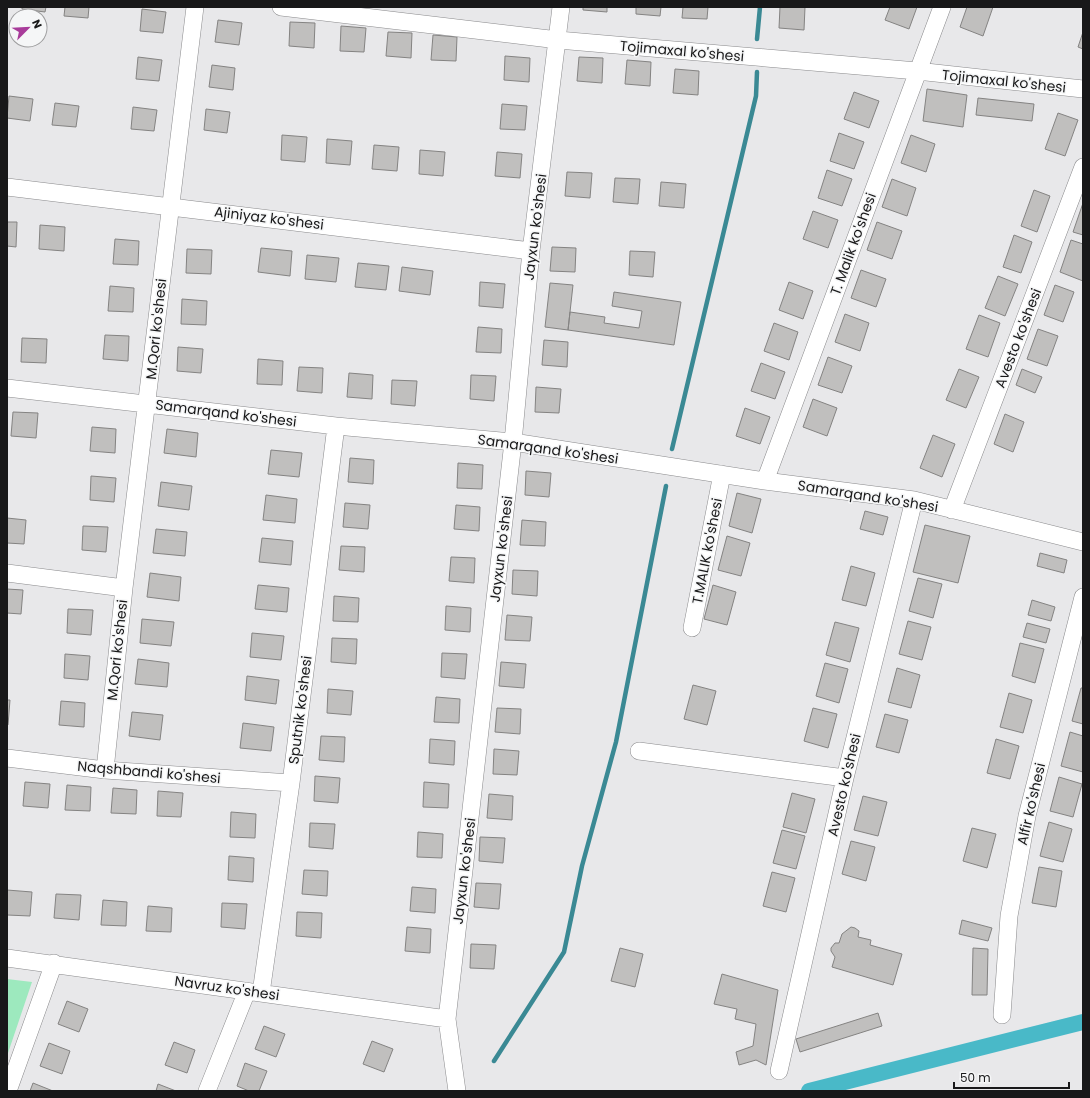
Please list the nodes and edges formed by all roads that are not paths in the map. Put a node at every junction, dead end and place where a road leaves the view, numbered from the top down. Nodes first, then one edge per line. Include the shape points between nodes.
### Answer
1 (195, 7) edge
2 (281, 7) edge
3 (561, 7) edge
4 (942, 7) edge
5 (381, 13) edge
6 (558, 40) junction
7 (917, 71) junction
8 (1083, 89) edge
9 (1083, 167) edge
10 (7, 187) edge
11 (170, 206) junction
12 (531, 251) junction
13 (7, 388) edge
14 (148, 403) junction
15 (336, 426) junction
16 (513, 442) junction
17 (722, 474) junction
18 (765, 481) junction
19 (914, 500) junction
20 (952, 510) junction
21 (1083, 542) edge
22 (7, 573) edge
23 (124, 588) junction
24 (1083, 597) edge
25 (692, 628) dead end
26 (639, 751) dead end
27 (7, 758) edge
28 (105, 770) junction
29 (845, 778) junction
30 (291, 783) junction
31 (7, 958) edge
32 (54, 963) junction
33 (254, 992) junction
34 (1002, 1015) dead end
35 (447, 1019) junction
36 (779, 1071) dead end
37 (8, 1091) edge
38 (207, 1091) edge
39 (457, 1091) edge

1 - 11 street, M.Qori ko'shesi
2 - 5 street, Tojimaxal ko'shesi
3 - 6 street, Jayxun ko'shesi
4 - 7 street, T. Malik ko'shesi
5 - 6 street, Tojimaxal ko'shesi
6 - 7 street, Tojimaxal ko'shesi
6 - 12 street, Jayxun ko'shesi
7 - 8 street, Tojimaxal ko'shesi
7 - 18 street, T. Malik ko'shesi
9 - 20 street, Avesto ko'shesi
10 - 11 street, Ajiniyaz ko'shesi
11 - 12 street, Ajiniyaz ko'shesi
11 - 14 street, M.Qori ko'shesi
12 - 16 street, Jayxun ko'shesi
13 - 14 street, Samarqand ko'shesi
14 - 15 street, Samarqand ko'shesi
14 - 23 street, M.Qori ko'shesi
15 - 16 street, Samarqand ko'shesi
15 - 30 street, Sputnik ko'shesi
16 - 17 street, Samarqand ko'shesi
16 - 35 street, Jayxun ko'shesi
17 - 18 street, Samarqand ko'shesi
17 - 25 street, T.MALIK ko'shesi
18 - 19 street, Samarqand ko'shesi
19 - 20 street, Samarqand ko'shesi
19 - 29 street, Avesto ko'shesi
20 - 21 street, Samarqand ko'shesi
22 - 23 street
23 - 28 street, M.Qori ko'shesi
24 - 34 street, Alfir ko'shesi via 1027,816 1009,916
26 - 29 street
27 - 28 street, Naqshbandi ko'shesi
28 - 30 street, Naqshbandi ko'shesi
29 - 36 street, Avesto ko'shesi
30 - 33 street, Sputnik ko'shesi
31 - 32 street, Navruz ko'shesi
32 - 33 street, Navruz ko'shesi
32 - 37 street
33 - 35 street, Navruz ko'shesi
33 - 38 street, Sputnik ko'shesi
35 - 39 street, Jayxun ko'shesi

